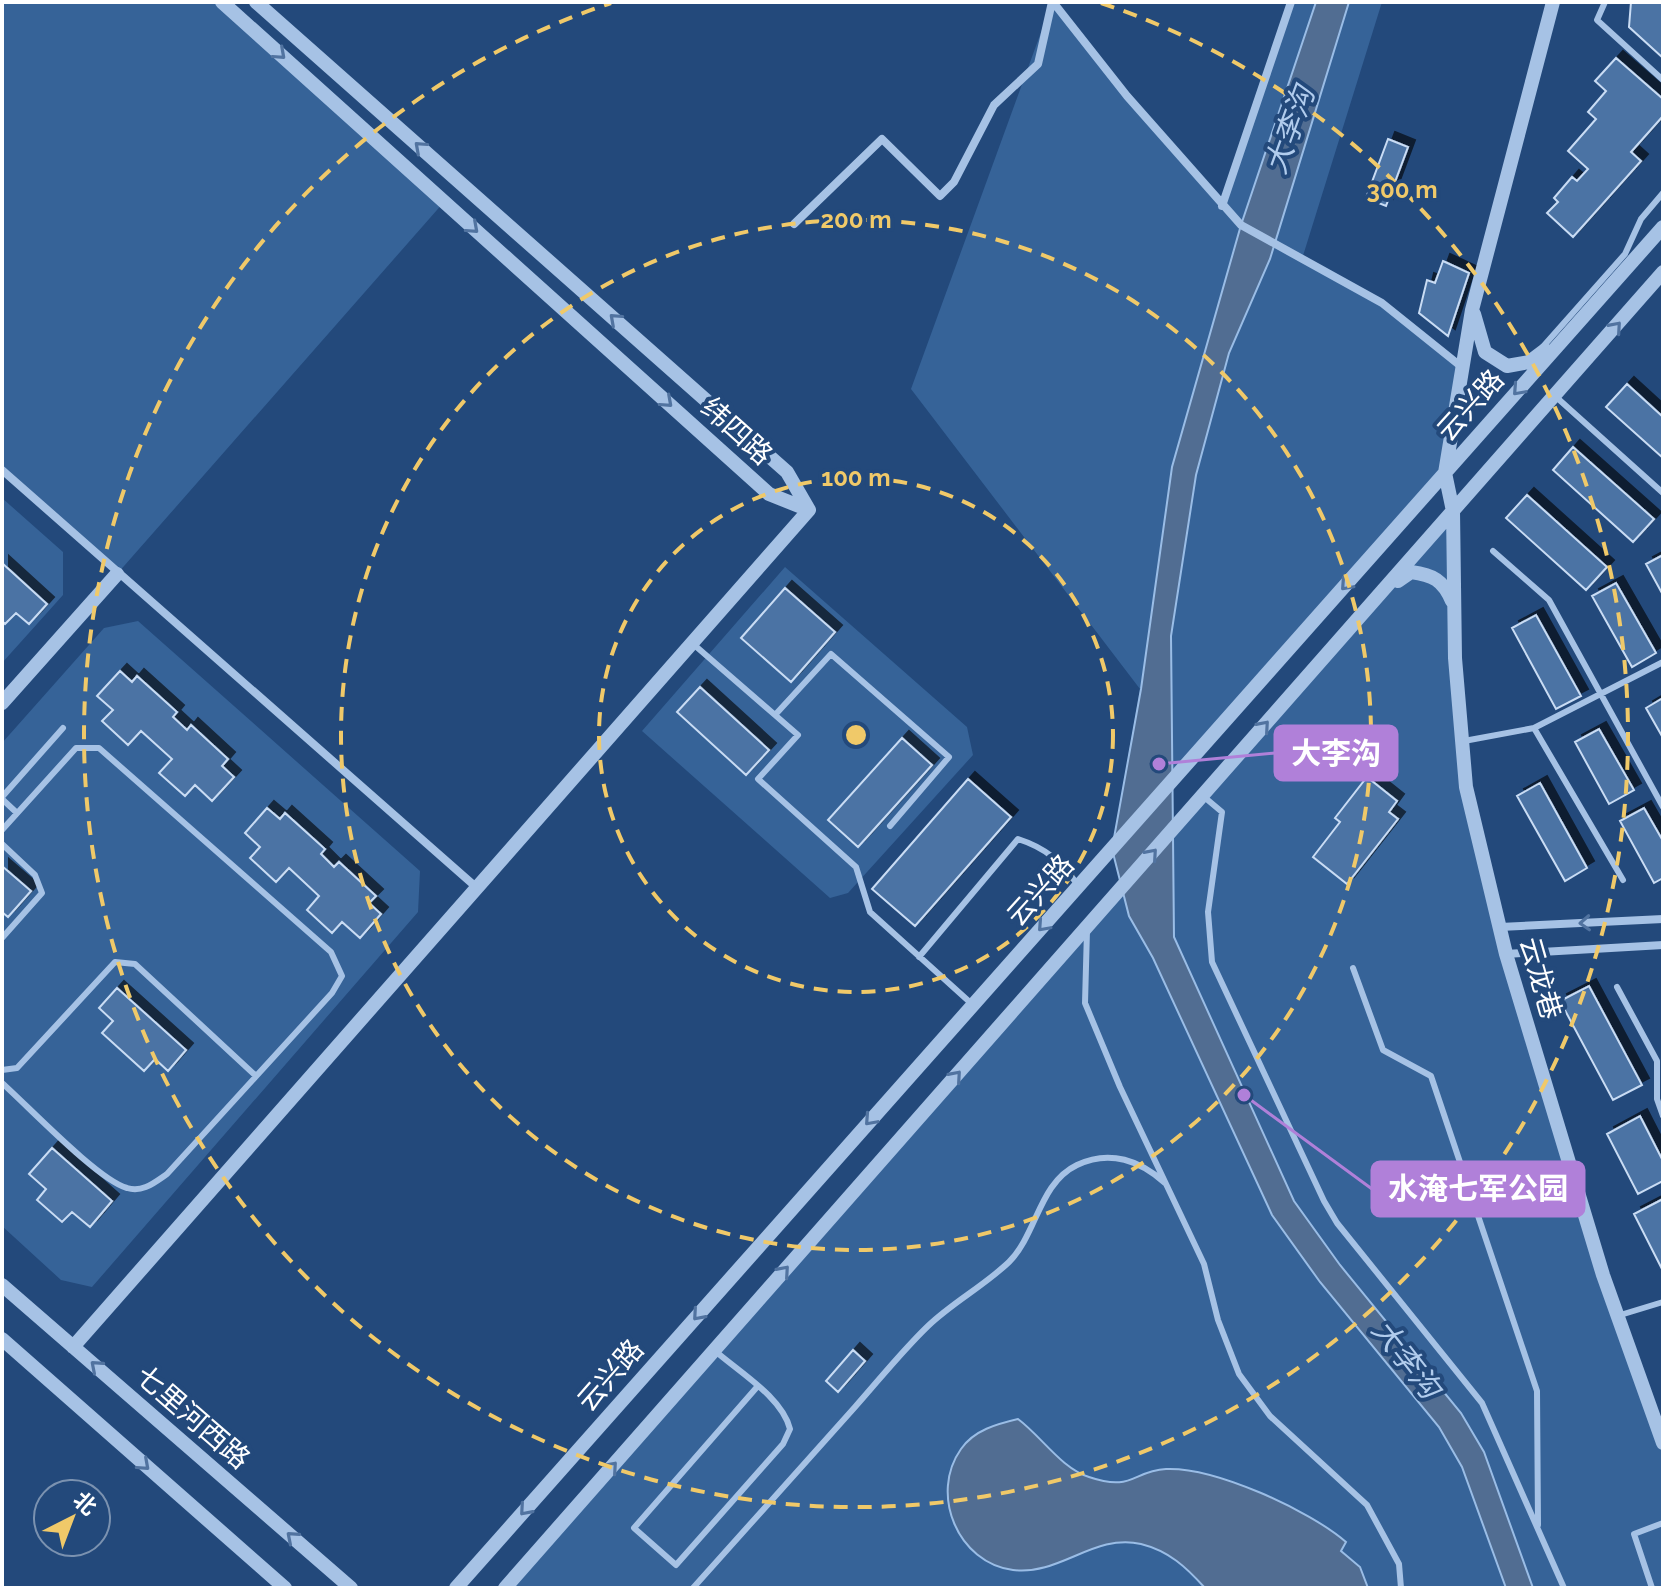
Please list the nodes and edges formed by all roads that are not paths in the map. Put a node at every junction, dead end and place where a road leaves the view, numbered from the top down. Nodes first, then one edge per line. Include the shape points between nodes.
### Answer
1 (222, 2) edge
2 (256, 2) edge
3 (1052, 2) edge
4 (1291, 2) edge
5 (1553, 2) edge
6 (1605, 2) edge
7 (1663, 80) edge
8 (1663, 193) edge
9 (1222, 206) junction
10 (794, 224) dead end
11 (1663, 227) edge
12 (1663, 272) edge
13 (1472, 310) junction
14 (1571, 331) junction
15 (1529, 362) junction
16 (1463, 368) junction
17 (1555, 396) junction
18 (2, 470) edge
19 (1445, 473) junction
20 (1663, 493) edge
21 (809, 510) junction
22 (1453, 511) junction
23 (1493, 551) dead end
24 (117, 574) junction
25 (1381, 593) junction
26 (1455, 606) junction
27 (692, 643) junction
28 (1663, 662) edge
29 (1600, 694) junction
30 (2, 703) edge
31 (775, 715) junction
32 (63, 728) dead end
33 (1534, 728) junction
34 (1462, 742) junction
35 (2, 798) edge
36 (1198, 801) junction
37 (1663, 807) edge
38 (17, 813) junction
39 (890, 826) dead end
40 (2, 830) edge
41 (2, 844) edge
42 (1623, 880) dead end
43 (1079, 886) junction
44 (476, 887) junction
45 (1663, 919) edge
46 (1087, 927) junction
47 (1500, 927) junction
48 (2, 938) edge
49 (1663, 945) edge
50 (1506, 954) junction
51 (919, 957) junction
52 (1353, 968) dead end
53 (1617, 987) dead end
54 (973, 1005) junction
55 (2, 1070) edge
56 (256, 1076) junction
57 (2, 1083) edge
58 (1663, 1116) edge
59 (1168, 1186) junction
60 (2, 1285) edge
61 (1663, 1302) edge
62 (1617, 1316) junction
63 (2, 1339) edge
64 (73, 1347) junction
65 (714, 1350) junction
66 (757, 1387) junction
67 (1663, 1443) edge
68 (1663, 1523) edge
69 (1538, 1528) junction
70 (285, 1588) edge
71 (351, 1588) edge
72 (456, 1588) edge
73 (505, 1588) edge
74 (693, 1588) edge
75 (1401, 1588) edge
76 (1564, 1588) edge
77 (1652, 1588) edge

1 -> 21 street, 纬四路 via 769,494
21 -> 2 street, 纬四路 via 787,472
3 - 9 street
3 - 10 street via 1038,64 994,105 954,182 940,196 882,139
4 - 9 street
5 - 13 street
6 - 7 lane via 1597,20
8 - 15 lane via 1641,219 1625,254
9 - 16 street via 1241,225 1382,303
11 - 14 street, 云兴路
17 -> 12 street, 云兴路
13 - 15 street via 1485,352 1507,366
13 - 16 street
14 - 15 street
14 -> 19 street, 云兴路
16 - 19 street
17 - 20 lane
17 - 22 street, 云兴路
18 - 24 street
19 - 22 street, 云龙巷
19 -> 43 street, 云兴路
21 - 27 street
22 - 25 street, 云兴路
22 - 26 street, 云龙巷
23 - 29 lane via 1549,600
24 - 30 street
24 - 44 street
25 - 26 street via 1411,572 1427,574 1444,583
36 -> 25 street, 云兴路
26 - 34 street, 云龙巷
27 - 31 lane
27 - 44 street
28 - 29 lane
29 - 33 lane
29 - 37 lane
31 - 39 lane via 831,654 949,757
31 - 51 lane via 798,735 758,779 856,867 870,912
32 - 35 lane
33 - 34 lane
33 - 42 lane
34 - 47 street, 云龙巷 via 1466,787
35 - 38 lane
46 -> 36 street, 云兴路
36 - 69 lane via 1222,812 1208,912 1212,962 1324,1201 1482,1403
38 - 40 lane
38 - 56 lane via 76,748 99,748 331,952 342,976 332,993
41 - 48 lane via 35,875 42,893
43 - 51 lane via 1041,846 1018,839
43 -> 54 street, 云兴路
44 - 64 street
45 -> 47 street
46 - 59 lane via 1085,1003
65 -> 46 street, 云兴路
47 - 50 street, 云龙巷
49 - 50 street
50 - 62 street, 云龙巷
51 - 54 lane
52 - 69 lane via 1383,1050 1431,1076 1537,1391
53 - 58 lane via 1657,1061 1657,1099
54 -> 72 street, 云兴路
55 - 56 lane via 17,1068 115,962 135,964
56 - 57 lane via 167,1174 148,1188 128,1189 105,1175
59 - 74 lane via 1147,1166 1123,1158 1096,1158 1059,1178 1026,1242 928,1326
59 - 75 lane via 1204,1264 1239,1374 1270,1416 1367,1505 1399,1564
60 - 64 street, 七里河西路
61 - 62 lane
62 - 67 street, 云龙巷
63 -> 70 street
71 -> 64 street, 七里河西路
65 - 66 lane
73 -> 65 street, 云兴路
66 - 66 lane via 786,1414 790,1429 783,1444 676,1565 634,1528
68 - 77 lane via 1634,1534
69 - 76 lane

